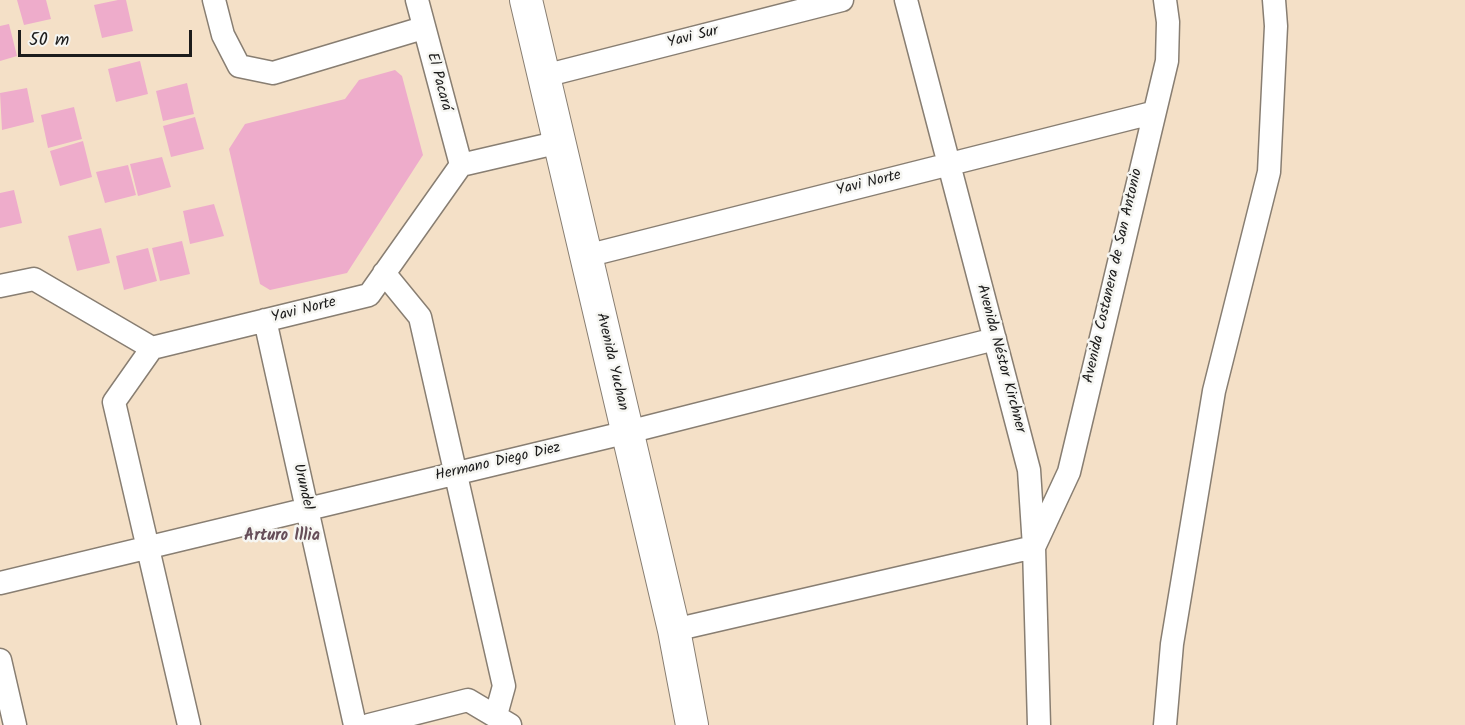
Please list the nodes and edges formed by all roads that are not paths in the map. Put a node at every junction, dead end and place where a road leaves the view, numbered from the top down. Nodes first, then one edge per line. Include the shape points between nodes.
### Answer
1 (214, 0) edge
2 (417, 0) edge
3 (526, 0) edge
4 (842, 0) edge
5 (906, 0) edge
6 (1165, 0) edge
7 (1274, 0) edge
8 (423, 27) junction
9 (544, 76) junction
10 (1152, 113) junction
11 (560, 142) junction
12 (949, 164) junction
13 (461, 165) junction
14 (586, 256) junction
15 (384, 273) junction
16 (0, 286) edge
17 (265, 320) junction
18 (995, 339) junction
19 (152, 348) junction
20 (628, 432) junction
21 (456, 473) junction
22 (307, 509) junction
23 (147, 547) junction
24 (1034, 547) junction
25 (0, 583) edge
26 (674, 630) junction
27 (0, 660) edge
28 (503, 720) edge
29 (15, 725) edge
30 (189, 725) edge
31 (355, 725) edge
32 (369, 725) edge
33 (692, 725) edge
34 (1039, 725) edge
35 (1165, 725) edge

1 - 8 street via 223,35 239,66 273,73
2 - 8 street, El Pacará
3 - 9 street, Avenida Yuchan
4 - 9 street, Yavi Sur
5 - 12 street, Avenida Néstor Kirchner
6 - 10 street, Avenida Costanera de San Antonio via 1167,61
7 - 35 street via 1269,172 1214,391 1172,644
8 - 13 street, El Pacará
9 - 11 street, Avenida Yuchan
10 - 12 street, Yavi Norte
10 - 24 street, Avenida Costanera de San Antonio via 1068,472
11 - 13 street
11 - 14 street, Avenida Yuchan
12 - 14 street, Yavi Norte
12 - 18 street, Avenida Néstor Kirchner
13 - 15 street, Yavi Norte
14 - 20 street, Avenida Yuchan
15 - 17 street, Yavi Norte via 369,295
15 - 21 street via 420,317
16 - 19 street via 34,279
17 - 19 street, Yavi Norte
17 - 22 street, Urundel
18 - 20 street, Hermano Diego Diez
18 - 24 street, Avenida Néstor Kirchner via 1029,470
19 - 23 street via 114,402
20 - 21 street, Hermano Diego Diez
20 - 26 street, Avenida Yuchan
21 - 22 street, Hermano Diego Diez
21 - 28 street via 504,686
22 - 23 street, Hermano Diego Diez
22 - 31 street, Urundel
23 - 25 street, Hermano Diego Diez
23 - 30 street
24 - 26 street
24 - 34 street, Avenida Néstor Kirchner
26 - 33 street, Avenida Yuchan
27 - 29 street
28 - 32 street via 468,700

